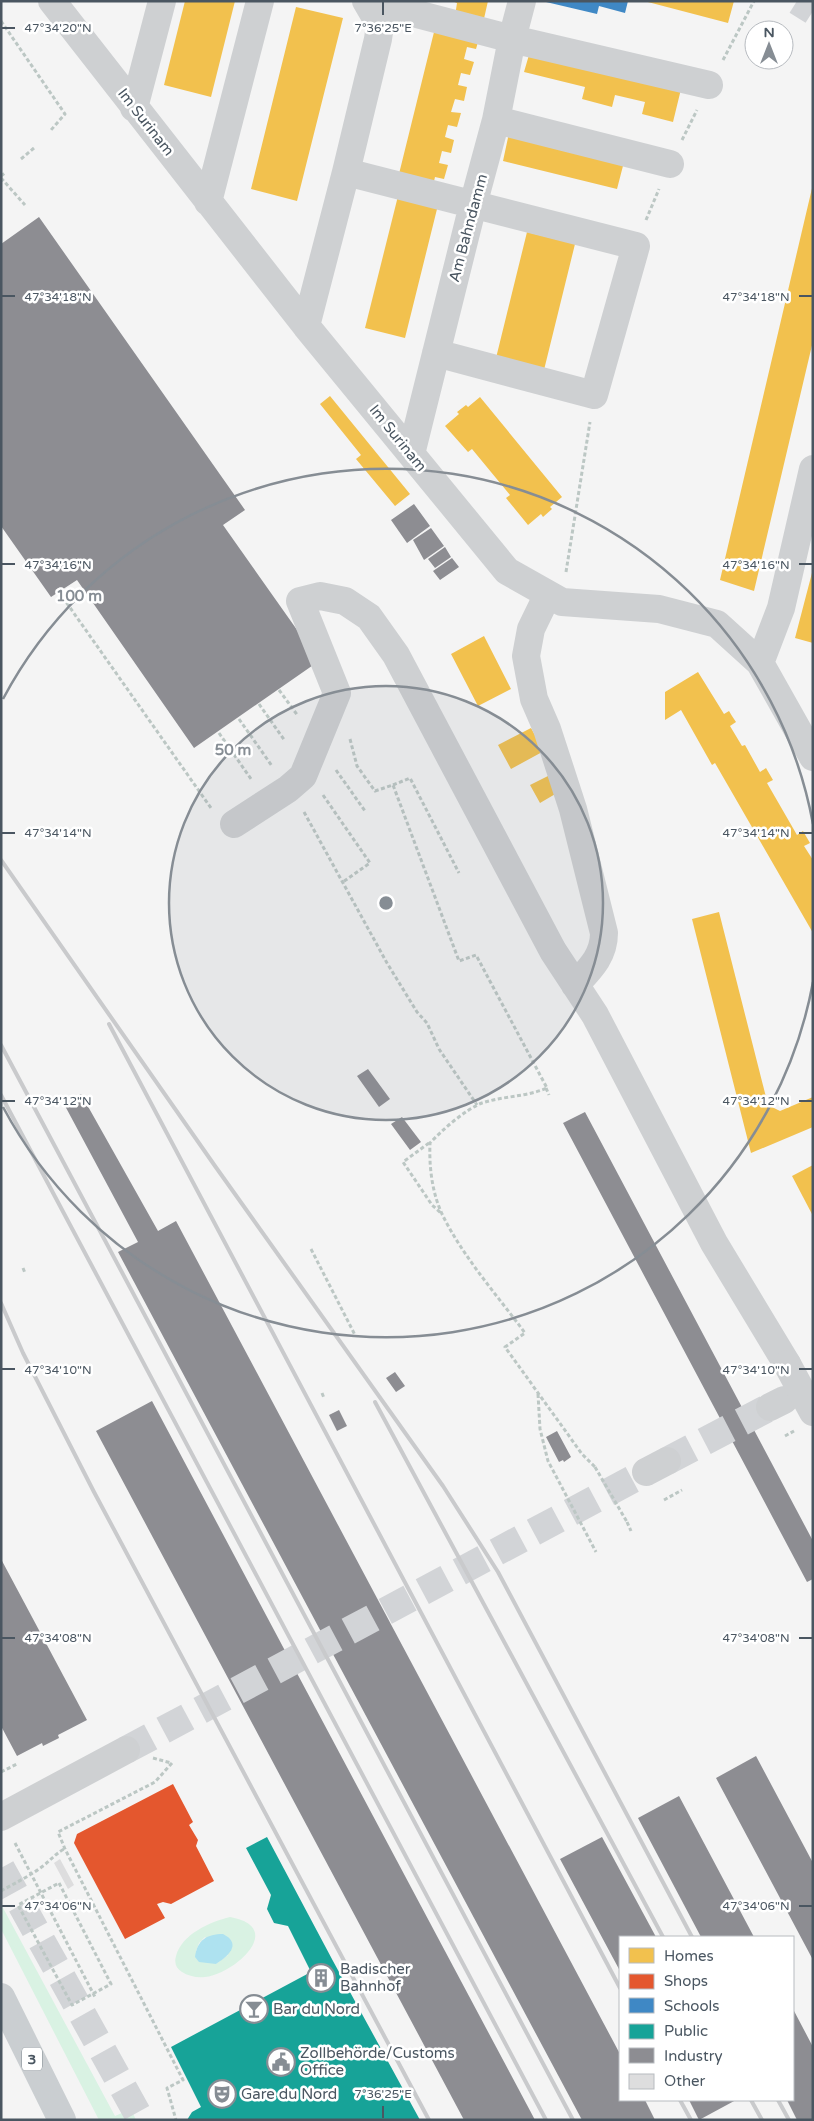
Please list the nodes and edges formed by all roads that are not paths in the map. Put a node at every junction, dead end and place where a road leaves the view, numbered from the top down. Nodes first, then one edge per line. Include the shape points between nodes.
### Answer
1 (52, 1) edge
2 (162, 1) edge
3 (260, 1) edge
4 (367, 1) edge
5 (522, 1) edge
6 (512, 39) junction
7 (709, 85) road end
8 (134, 108) junction
9 (496, 120) junction
10 (670, 164) road end
11 (346, 172) junction
12 (208, 202) junction
13 (473, 205) junction
14 (306, 326) junction
15 (436, 352) junction
16 (411, 454) junction
17 (813, 469) edge
18 (555, 598) junction
19 (760, 663) junction
20 (813, 757) edge
21 (224, 819) road end
22 (576, 985) junction
23 (813, 1412) edge
24 (126, 1750) tunnel mouth
25 (1, 1817) edge
26 (1, 1997) edge
27 (62, 2120) edge

1 - 8 street, Im Surinam
2 - 8 street
3 - 12 street
4 - 6 street
4 - 11 street via 380,25
5 - 6 street, Am Bahndamm
6 - 7 street
6 - 9 street, Am Bahndamm
8 - 12 street, Im Surinam
9 - 10 street
9 - 13 street, Am Bahndamm
11 - 13 street
11 - 14 street
12 - 14 street, Im Surinam
13 - 15 street, Am Bahndamm
13 - 15 street via 636,246 594,394
14 - 16 street, Im Surinam
15 - 16 street, Am Bahndamm
16 - 18 street, Im Surinam via 507,571
17 - 19 street via 781,608
18 - 19 street, Im Surinam via 659,610 717,624
18 - 22 street via 531,629 526,656 534,699 573,809 604,932 603,948
19 - 20 street, Im Surinam
21 - 22 street via 278,796 303,776 337,697 300,601 320,596 345,601 369,617 396,655 553,951
22 - 23 street, bridge via 595,1015 714,1243
24 - 25 street
26 - 27 main road, 3

